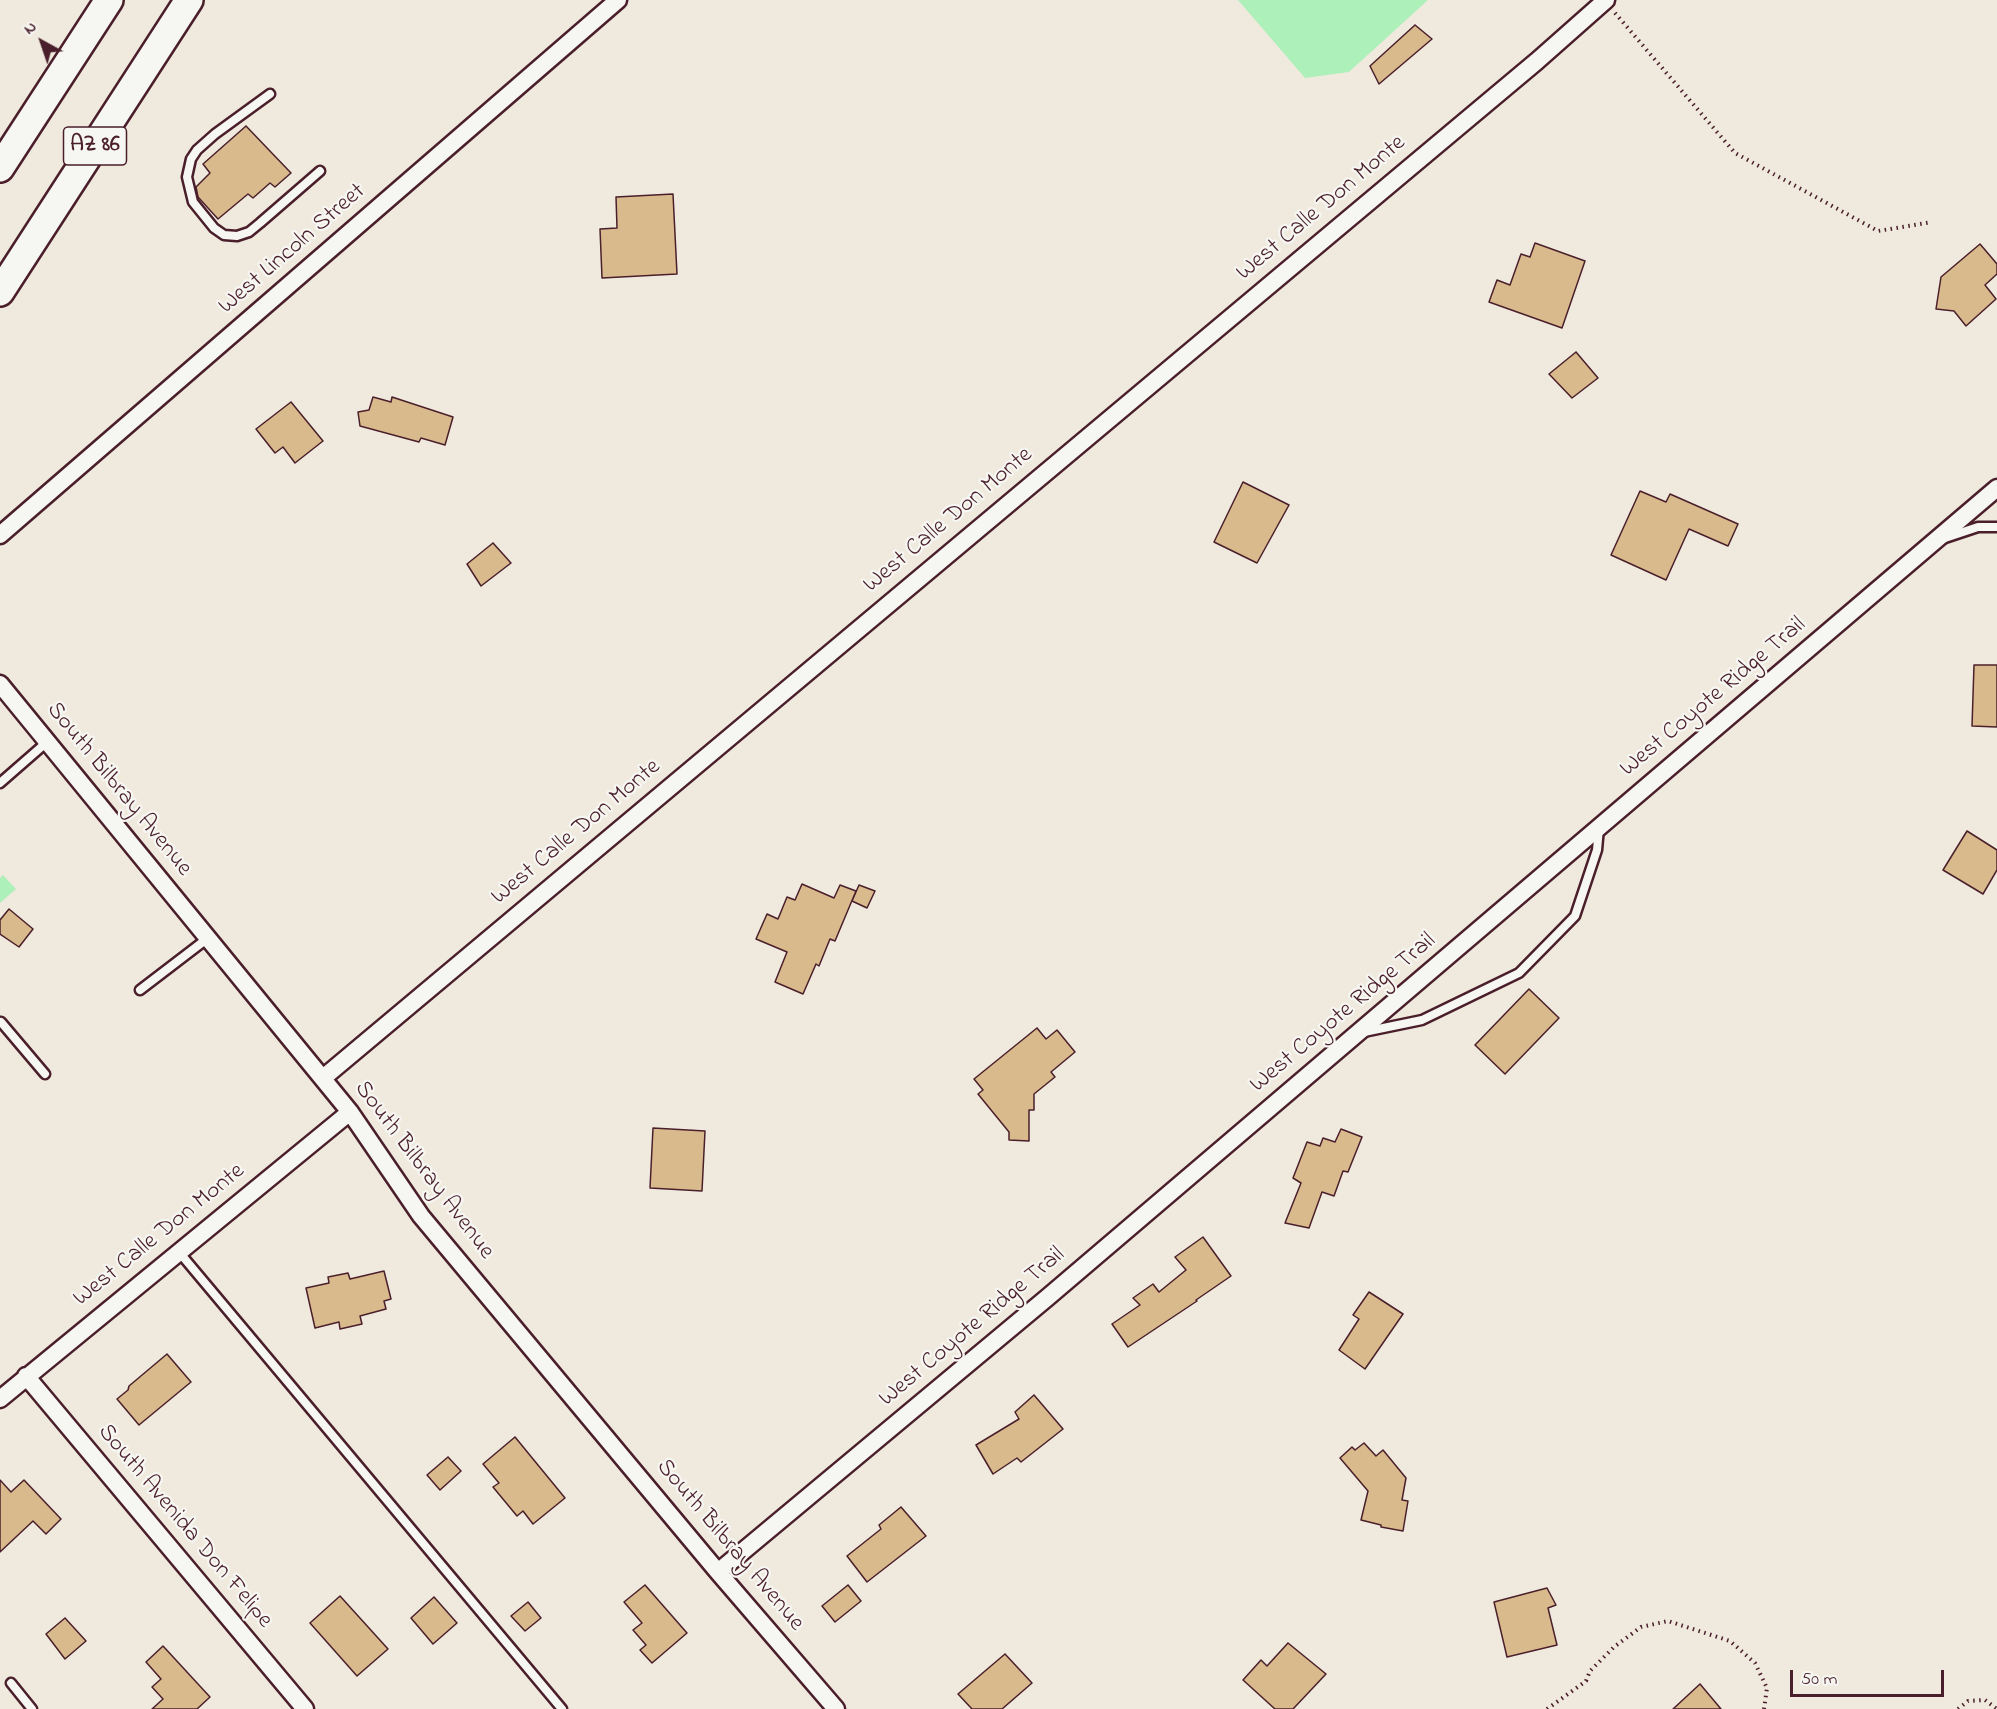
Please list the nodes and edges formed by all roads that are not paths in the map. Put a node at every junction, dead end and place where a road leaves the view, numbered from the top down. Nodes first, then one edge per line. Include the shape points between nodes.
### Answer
1 (109, 0) edge
2 (189, 0) edge
3 (618, 0) edge
4 (1606, 0) edge
5 (270, 94) dead end
6 (0, 168) edge
7 (320, 171) dead end
8 (0, 292) edge
9 (1997, 488) edge
10 (1997, 527) edge
11 (0, 535) edge
12 (1936, 541) junction
13 (0, 684) edge
14 (47, 742) junction
15 (0, 783) edge
16 (1599, 827) junction
17 (208, 938) junction
18 (140, 990) dead end
19 (1, 1022) edge
20 (1358, 1033) junction
21 (45, 1074) dead end
22 (323, 1078) junction
23 (350, 1112) junction
24 (179, 1252) junction
25 (26, 1376) junction
26 (0, 1398) edge
27 (718, 1572) junction
28 (11, 1683) dead end
29 (32, 1709) edge
30 (305, 1709) edge
31 (562, 1709) edge
32 (836, 1709) edge

1 - 6 main road, AZ 86
2 - 8 main road, AZ 86
3 - 11 street, West Lincoln Street
4 - 22 street, West Calle Don Monte
5 - 7 lane via 197,150 187,177 193,202 214,228 224,235 237,236 261,223
9 - 12 street, West Coyote Ridge Trail
10 - 12 lane via 1978,528
12 - 16 street, West Coyote Ridge Trail
13 - 14 street, South Bilbray Avenue
14 - 15 lane
14 - 17 street, South Bilbray Avenue
16 - 20 street, West Coyote Ridge Trail
16 - 20 lane via 1597,850 1575,916 1519,973 1422,1020
17 - 18 lane
17 - 22 street, South Bilbray Avenue
19 - 21 lane
20 - 27 street, West Coyote Ridge Trail
22 - 23 street, South Bilbray Avenue
23 - 24 street, West Calle Don Monte
23 - 27 street, South Bilbray Avenue via 421,1216
24 - 25 street, West Calle Don Monte
24 - 31 lane
25 - 26 street, West Calle Don Monte
25 - 30 street, South Avenida Don Felipe
27 - 32 street, South Bilbray Avenue
28 - 29 lane

